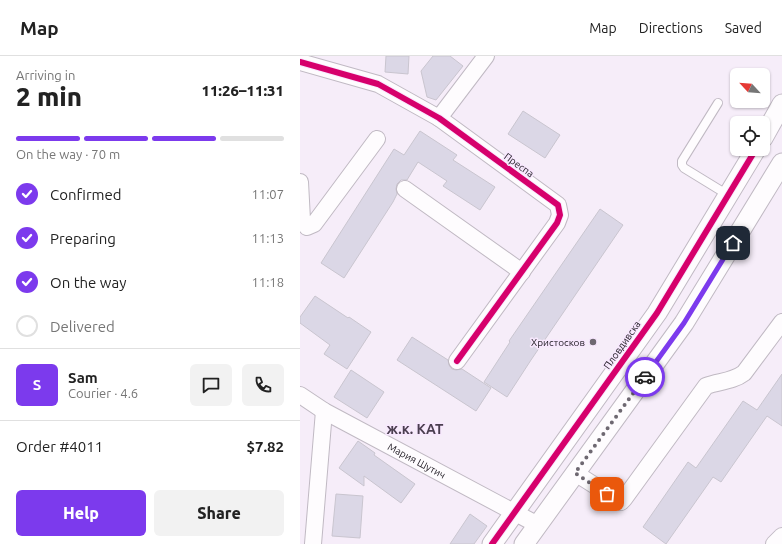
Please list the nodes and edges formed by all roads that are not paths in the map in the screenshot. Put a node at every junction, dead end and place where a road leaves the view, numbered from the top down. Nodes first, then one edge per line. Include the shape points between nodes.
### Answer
1 (486, 56) edge
2 (300, 62) edge
3 (718, 104) dead end
4 (782, 104) edge
5 (439, 118) junction
6 (770, 125) edge
7 (377, 139) dead end
8 (752, 156) edge
9 (782, 163) edge
10 (300, 182) edge
11 (405, 189) dead end
12 (728, 195) junction
13 (522, 272) junction
14 (782, 322) edge
15 (458, 361) dead end
16 (300, 395) edge
17 (324, 411) junction
18 (575, 473) junction
19 (515, 512) junction
20 (538, 525) junction
21 (782, 536) edge
22 (313, 544) edge
23 (492, 544) edge
24 (524, 544) edge
25 (774, 544) edge

1 - 5 street
2 - 5 street, Преспа via 378,84
3 - 12 lane via 682,161 682,165
4 - 6 street
5 - 13 street, Преспа via 558,205 560,215 557,223
7 - 10 street via 314,224 307,227 302,220
8 - 12 street, Пловдивска
9 - 18 street via 684,323
11 - 13 street
12 - 19 street, Пловдивска via 657,313
13 - 15 street, Преспа
14 - 18 street via 744,373 731,380 706,386 621,502
16 - 17 street, Мария Шутич
17 - 19 street, Мария Шутич
17 - 22 street
18 - 20 street
19 - 20 street, Мария Шутич
19 - 23 street, Пловдивска
20 - 24 street
21 - 25 street

